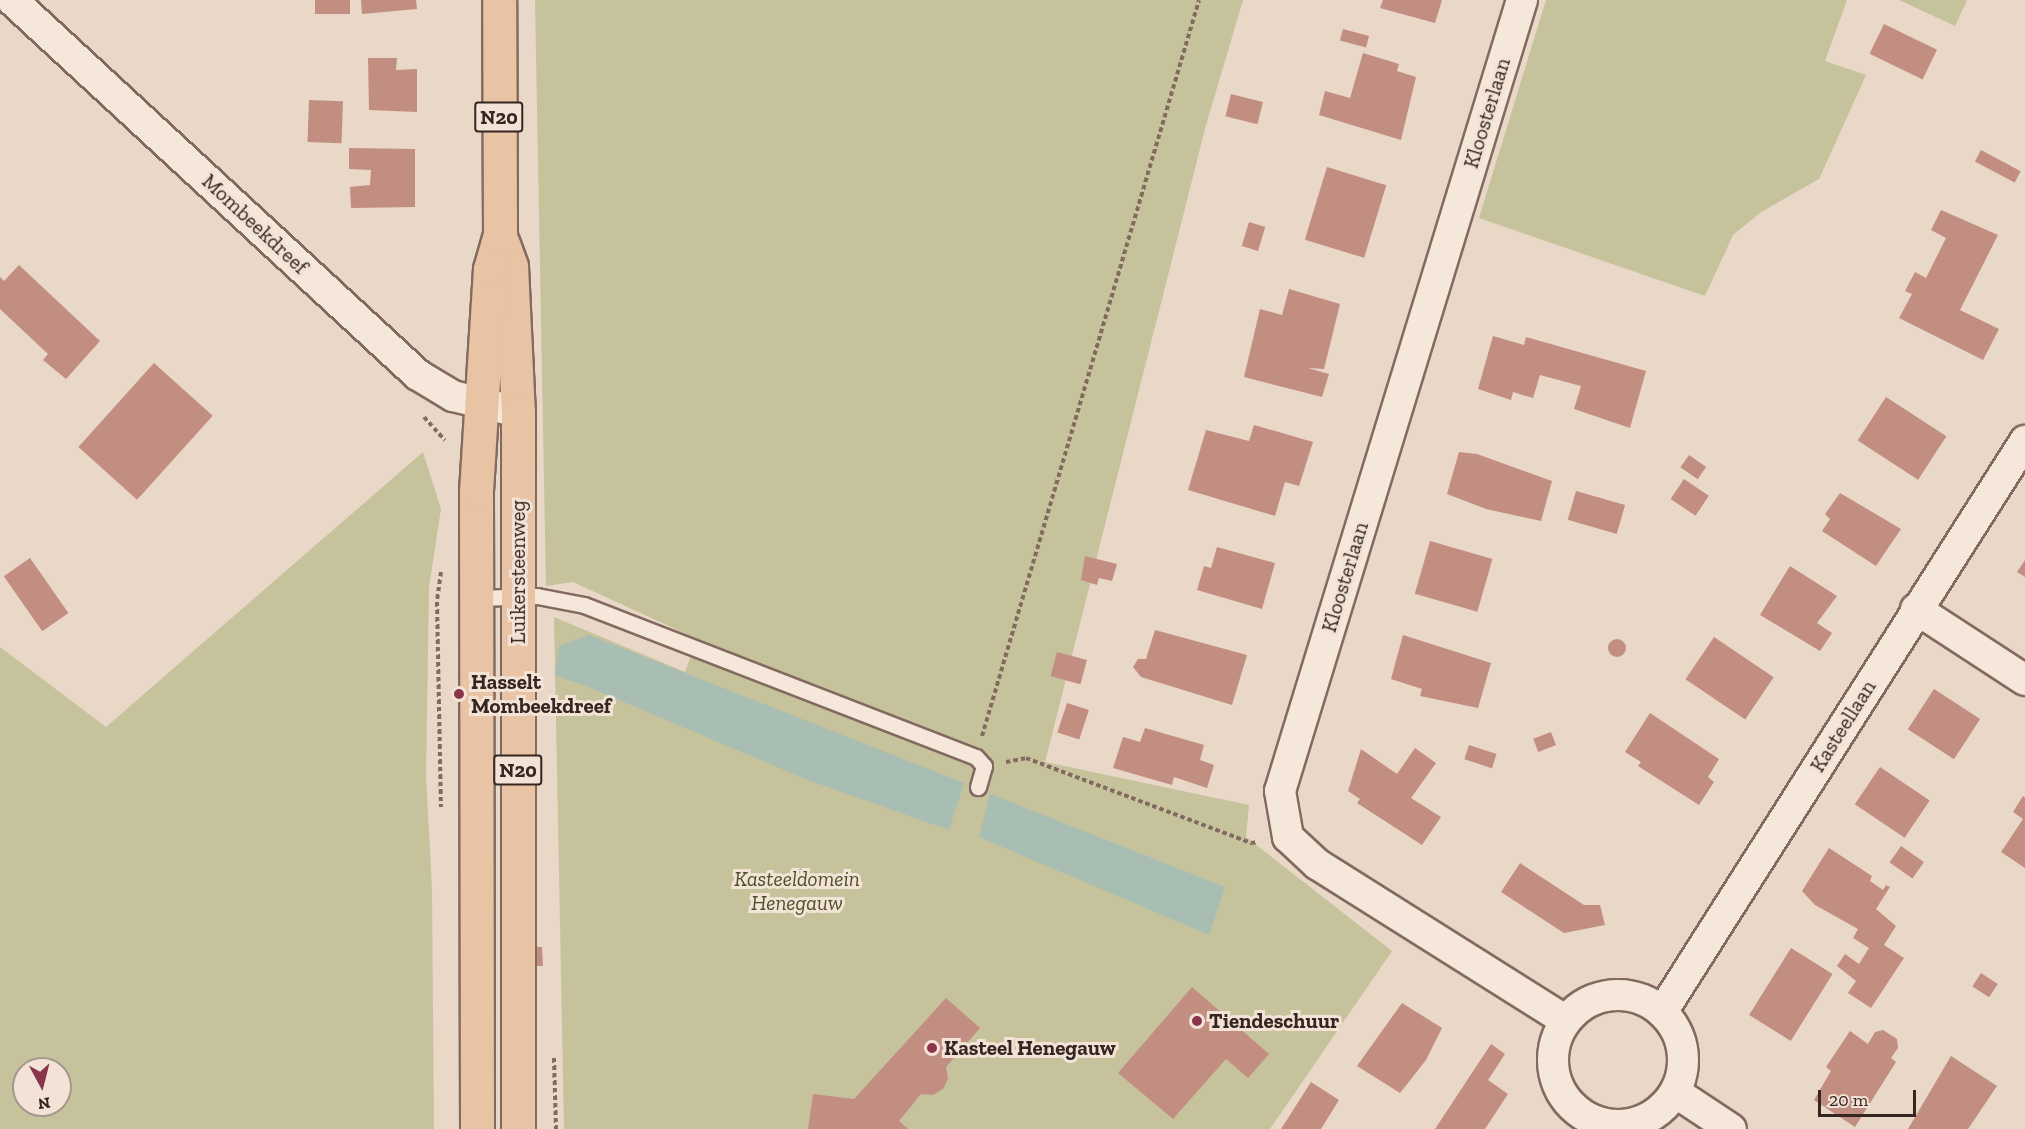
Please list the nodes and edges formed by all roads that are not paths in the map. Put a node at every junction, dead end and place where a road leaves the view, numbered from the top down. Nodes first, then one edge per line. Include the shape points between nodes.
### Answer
1 (12, 0) edge
2 (499, 0) edge
3 (1522, 0) edge
4 (500, 233) junction
5 (479, 402) junction
6 (518, 412) junction
7 (2025, 441) edge
8 (518, 596) junction
9 (478, 598) junction
10 (1916, 609) junction
11 (2025, 680) edge
12 (978, 787) dead end
13 (1662, 1012) junction
14 (1566, 1021) junction
15 (1675, 1092) junction
16 (1577, 1121) edge
17 (477, 1129) edge
18 (518, 1129) edge
19 (1731, 1129) edge

1 - 5 street, Mombeekdreef via 418,375 453,396
2 - 4 main road, Luikersteenweg / N20
3 - 14 street, Kloosterlaan via 1280,791 1288,837 1317,864
4 - 5 main road, Luikersteenweg / N20 via 490,269
4 - 6 main road, Luikersteenweg / N20 via 511,266
5 - 6 street, Mombeekdreef
5 - 9 main road, Luikersteenweg / N20
6 - 8 main road, Luikersteenweg / N20
7 - 10 street, Kasteellaan
8 - 9 lane
8 - 12 lane via 584,605 976,757 984,766
8 - 18 main road, Luikersteenweg / N20
9 - 17 main road, Luikersteenweg / N20
10 - 11 street
10 - 13 street, Kasteellaan
13 - 14 street via 1631,996 1605,996 1590,1001
13 - 15 street via 1672,1023 1682,1046 1682,1075
14 - 16 street via 1552,1061
15 - 16 street via 1658,1112 1631,1124
15 - 19 street

